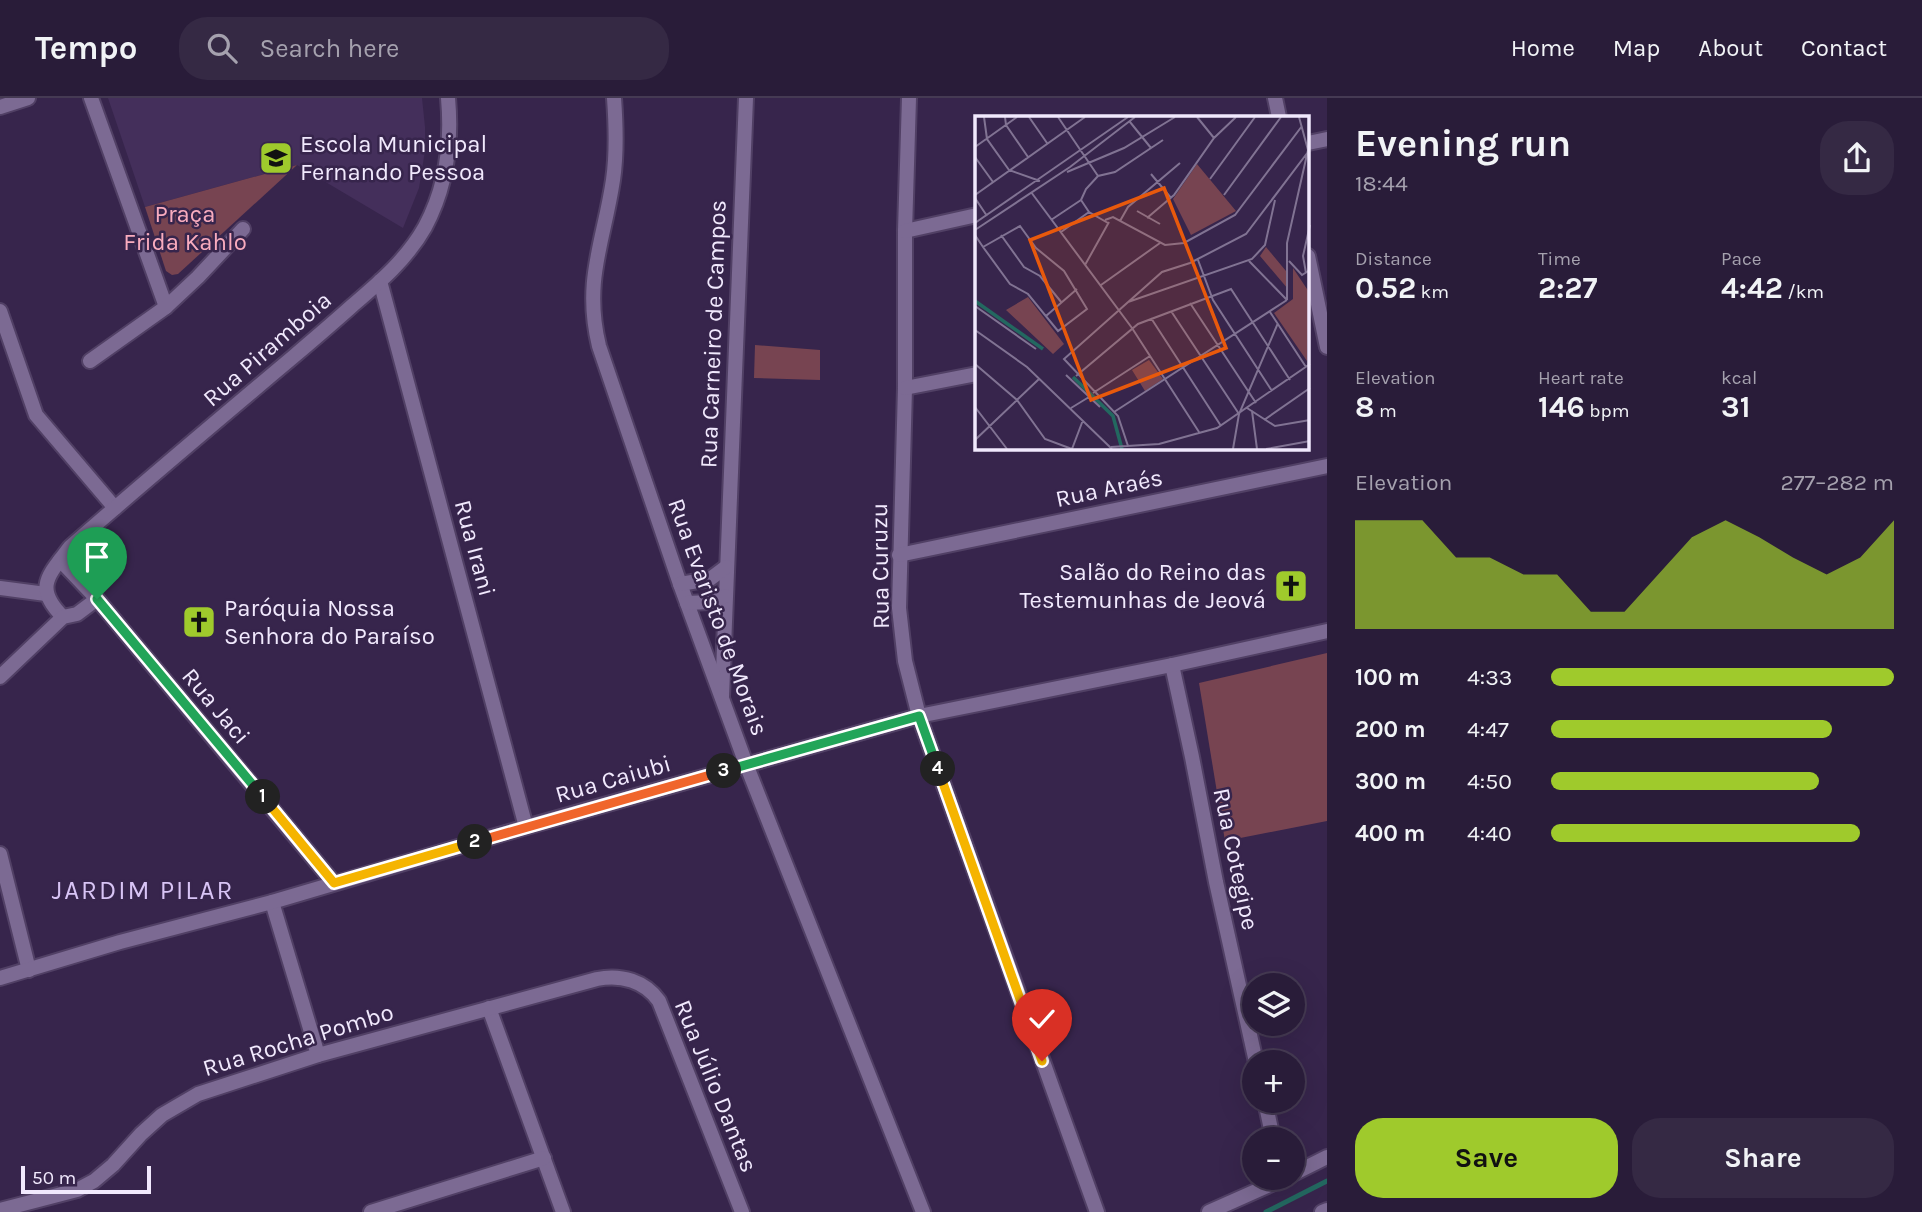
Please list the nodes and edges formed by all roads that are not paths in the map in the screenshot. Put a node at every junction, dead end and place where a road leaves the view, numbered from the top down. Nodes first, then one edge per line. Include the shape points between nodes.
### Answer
1 (28, 98) edge
2 (91, 98) edge
3 (448, 98) edge
4 (614, 98) edge
5 (746, 98) edge
6 (909, 98) edge
7 (1275, 98) edge
8 (0, 107) edge
9 (1279, 116) edge
10 (975, 215) edge
11 (243, 229) dead end
12 (905, 231) junction
13 (1310, 266) edge
14 (380, 281) junction
15 (166, 307) junction
16 (1318, 307) edge
17 (0, 311) edge
18 (1327, 347) edge
19 (90, 361) dead end
20 (975, 374) edge
21 (905, 388) junction
22 (1327, 466) edge
23 (115, 508) junction
24 (899, 555) junction
25 (60, 560) junction
26 (726, 567) junction
27 (680, 584) junction
28 (0, 588) edge
29 (46, 594) junction
30 (725, 596) junction
31 (97, 599) junction
32 (687, 603) junction
33 (62, 617) junction
34 (1327, 631) edge
35 (1172, 665) junction
36 (0, 677) edge
37 (722, 699) junction
38 (919, 716) junction
39 (746, 764) junction
40 (526, 827) junction
41 (0, 854) edge
42 (334, 883) junction
43 (272, 902) junction
44 (30, 970) junction
45 (0, 978) edge
46 (639, 984) joint
47 (489, 1008) junction
48 (1253, 1050) edge
49 (318, 1055) junction
50 (544, 1157) junction
51 (1327, 1157) edge
52 (1305, 1168) edge
53 (1257, 1190) edge
54 (0, 1210) edge
55 (1327, 1210) edge
56 (371, 1212) edge
57 (563, 1212) edge
58 (742, 1212) edge
59 (923, 1212) edge
60 (1097, 1212) edge
61 (1209, 1212) edge
62 (1322, 1212) edge

1 - 8 street
2 - 15 street
3 - 14 street, Rua Piramboia via 449,138 437,199 409,252
4 - 27 street, Rua Evaristo de Morais via 616,149 593,279 593,324
5 - 26 street, Rua Carneiro de Campos
6 - 12 street, Rua Curuzu
7 - 9 street
10 - 12 street
11 - 15 street
12 - 21 street, Rua Curuzu
13 - 16 street
14 - 23 street, Rua Piramboia
14 - 40 street, Rua Irani
15 - 19 street
16 - 18 street
17 - 23 street via 36,415
20 - 21 street
21 - 24 street, Rua Curuzu
22 - 24 street, Rua Araés
23 - 25 street, Rua Piramboia
24 - 38 street, Rua Curuzu via 905,661
25 - 29 street, Rua Piramboia via 50,572
25 - 31 street, Rua Jaci
26 - 27 street via 710,579
26 - 30 street, Rua Carneiro de Campos
27 - 32 street, Rua Evaristo de Morais
28 - 29 street
29 - 33 street
30 - 32 street
30 - 37 street, Rua Carneiro de Campos
31 - 33 street via 77,614
31 - 42 street, Rua Jaci
32 - 37 street, Rua Evaristo de Morais
33 - 36 street
34 - 35 street, Rua Caiubi
35 - 38 street, Rua Caiubi
35 - 48 street, Rua Cotegipe
37 - 39 street, Rua Evaristo de Morais
38 - 39 street, Rua Caiubi
38 - 60 street, Rua Curuzu
39 - 40 street, Rua Caiubi
39 - 59 street, Rua Evaristo de Morais
40 - 42 street, Rua Caiubi
41 - 44 street
42 - 43 street, Rua Caiubi
43 - 44 street, Rua Caiubi
43 - 49 street
44 - 45 street, Rua Caiubi
46 - 47 street, Rua Rocha Pombo via 606,977
46 - 58 street, Rua Júlio Dantas via 659,1001
47 - 49 street, Rua Rocha Pombo
47 - 50 street
49 - 54 street, Rua Rocha Pombo via 198,1094 162,1115 94,1181 77,1190
50 - 56 street
50 - 57 street
51 - 52 street
53 - 61 street
55 - 62 street

